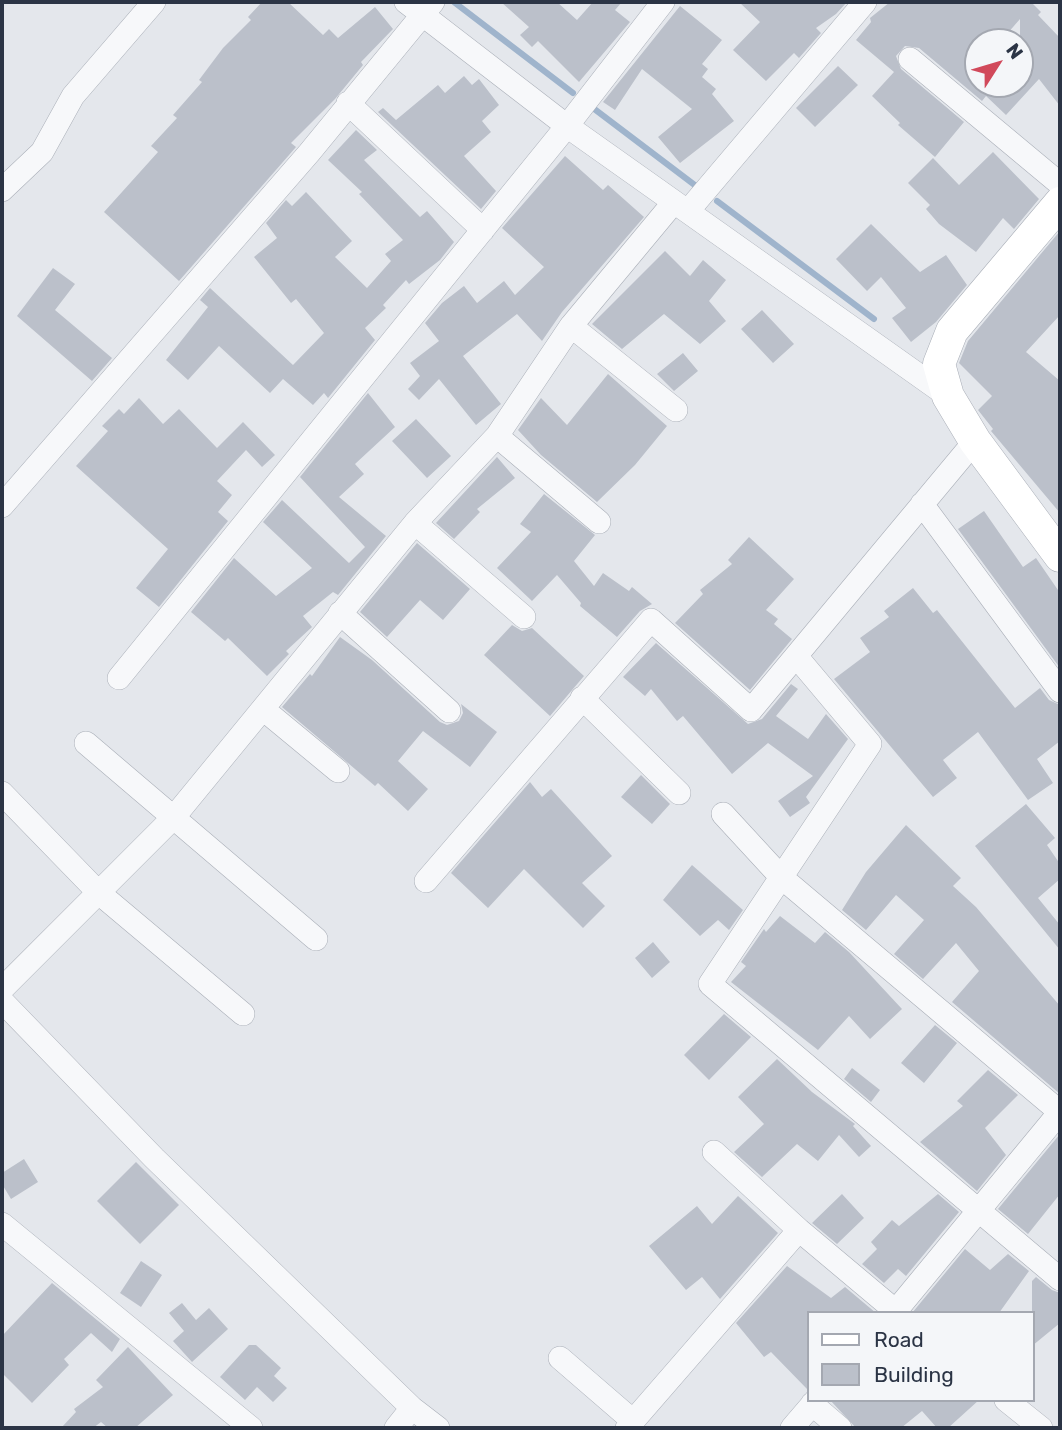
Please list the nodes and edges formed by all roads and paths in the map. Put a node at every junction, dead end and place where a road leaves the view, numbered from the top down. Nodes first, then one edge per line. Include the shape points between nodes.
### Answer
1 (154, 2) edge
2 (663, 2) edge
3 (865, 2) edge
4 (420, 6) edge
5 (910, 60) dead end
6 (348, 103) junction
7 (567, 126) junction
8 (1060, 184) edge
9 (2, 190) edge
10 (1060, 202) edge
11 (681, 206) junction
12 (483, 230) junction
13 (570, 326) junction
14 (947, 396) junction
15 (676, 410) dead end
16 (497, 436) junction
17 (975, 441) junction
18 (922, 504) junction
19 (2, 506) edge
20 (599, 522) dead end
21 (415, 523) junction
22 (1060, 555) edge
23 (340, 613) junction
24 (524, 617) dead end
25 (796, 656) junction
26 (119, 678) dead end
27 (1060, 691) edge
28 (582, 698) junction
29 (263, 709) junction
30 (449, 711) dead end
31 (86, 743) dead end
32 (338, 771) dead end
33 (2, 793) edge
34 (679, 793) dead end
35 (723, 814) dead end
36 (174, 817) junction
37 (782, 877) junction
38 (426, 881) dead end
39 (99, 893) junction
40 (316, 939) dead end
41 (2, 989) edge
42 (2, 1001) edge
43 (243, 1014) dead end
44 (1060, 1112) edge
45 (714, 1152) dead end
46 (981, 1210) junction
47 (2, 1224) edge
48 (799, 1230) junction
49 (1060, 1279) edge
50 (895, 1311) edge
51 (897, 1311) edge
52 (560, 1358) dead end
53 (814, 1402) edge
54 (1008, 1402) edge
55 (412, 1408) junction
56 (630, 1425) edge
57 (251, 1428) edge
58 (396, 1428) edge
59 (438, 1428) edge
60 (792, 1428) edge
61 (840, 1428) edge
62 (1041, 1428) edge

1 - 9 street via 73,96 42,152
2 - 7 street
3 - 11 street
4 - 6 street
4 - 7 street
5 - 8 street
6 - 12 street
6 - 19 street
7 - 11 street
7 - 12 street
10 - 14 street via 952,331 939,364
11 - 13 street
11 - 14 street
12 - 26 street
13 - 15 street
13 - 16 street
14 - 17 street
16 - 20 street
16 - 21 street
17 - 18 street
17 - 22 street
18 - 25 street
18 - 27 street
21 - 23 street
21 - 24 street
23 - 29 street
23 - 30 street
25 - 28 street via 751,710 651,620
25 - 37 street via 870,744
28 - 34 street
28 - 38 street
29 - 32 street
29 - 36 street
31 - 36 street
33 - 39 street
35 - 37 street
36 - 39 street
36 - 40 street
37 - 44 street
37 - 46 street via 710,984
39 - 41 street
39 - 43 street
42 - 55 street via 153,1158
44 - 46 street
45 - 48 street
46 - 49 street
46 - 51 street
47 - 57 street
48 - 50 street
48 - 56 street
52 - 56 street
53 - 60 street
53 - 61 street
54 - 62 street
55 - 58 street
55 - 59 street

